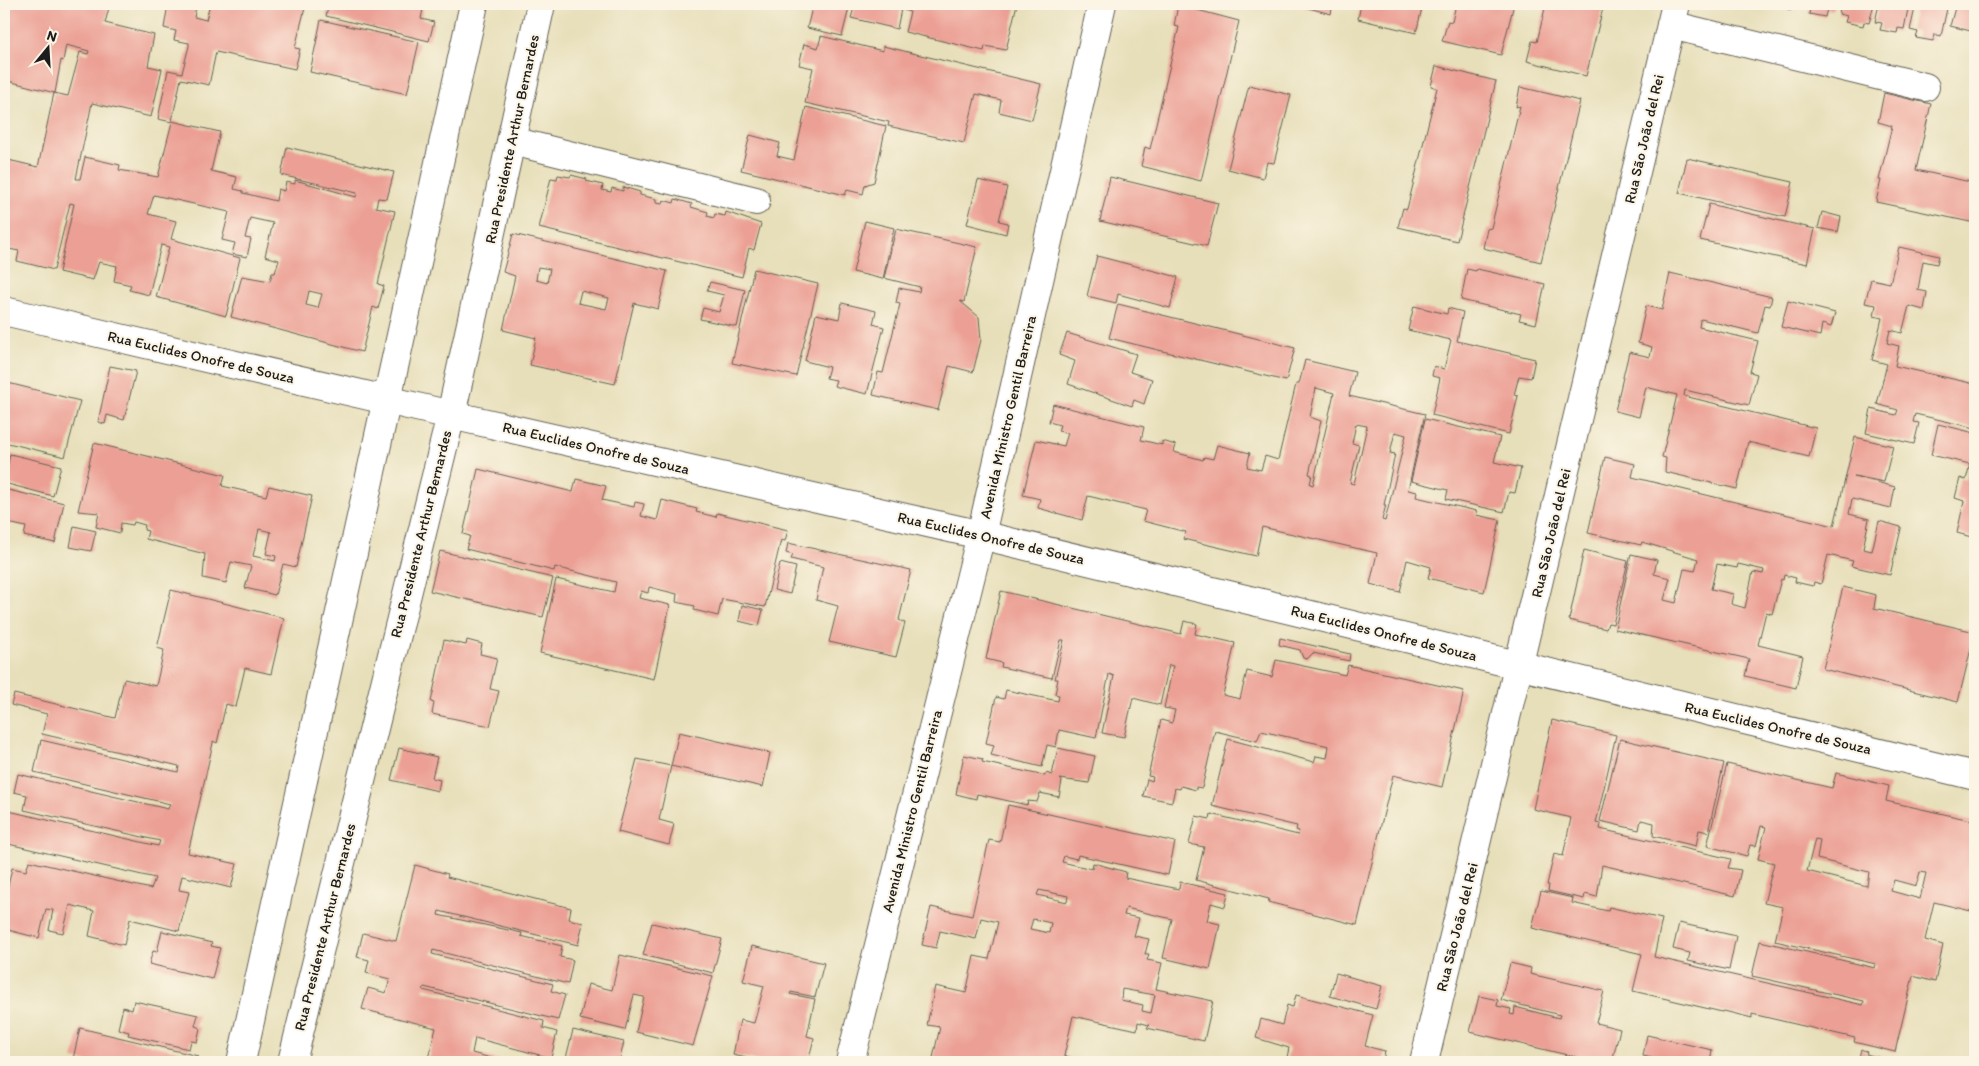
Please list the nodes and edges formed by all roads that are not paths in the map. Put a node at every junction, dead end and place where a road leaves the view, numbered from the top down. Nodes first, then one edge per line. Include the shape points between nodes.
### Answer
1 (474, 4) edge
2 (541, 4) edge
3 (1102, 4) edge
4 (1674, 14) edge
5 (1926, 87) dead end
6 (512, 142) junction
7 (756, 201) dead end
8 (4, 310) edge
9 (386, 400) junction
10 (450, 415) junction
11 (981, 535) junction
12 (1520, 667) junction
13 (1975, 776) edge
14 (241, 1062) edge
15 (292, 1062) edge
16 (850, 1062) edge
17 (1424, 1062) edge

1 - 9 street
2 - 6 street, Rua Presidente Arthur Bernardes
3 - 11 street, Avenida Ministro Gentil Barreira
4 - 5 street
4 - 12 street, Rua São João del Rei
6 - 7 street
6 - 10 street, Rua Presidente Arthur Bernardes
8 - 9 street, Rua Euclides Onofre de Souza
9 - 10 street, Rua Euclides Onofre de Souza
9 - 14 street
10 - 11 street, Rua Euclides Onofre de Souza
10 - 15 street, Rua Presidente Arthur Bernardes
11 - 12 street, Rua Euclides Onofre de Souza
11 - 16 street, Avenida Ministro Gentil Barreira
12 - 13 street, Rua Euclides Onofre de Souza
12 - 17 street, Rua São João del Rei

